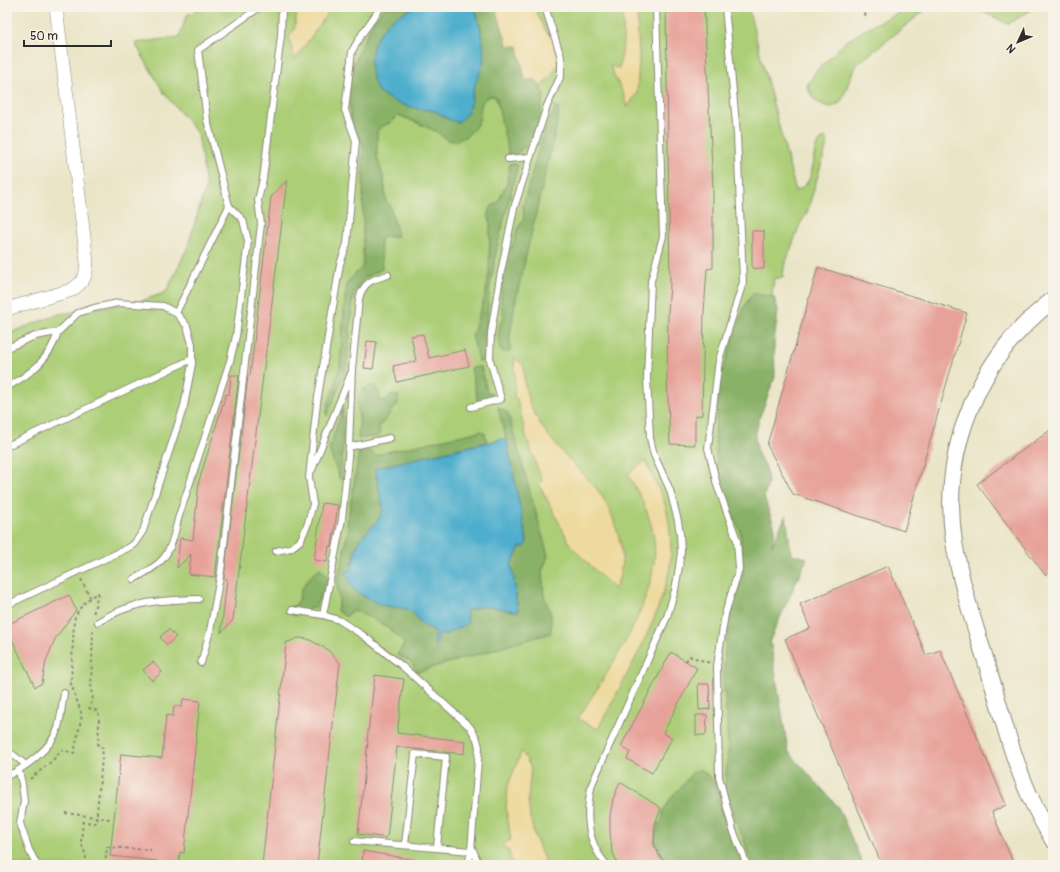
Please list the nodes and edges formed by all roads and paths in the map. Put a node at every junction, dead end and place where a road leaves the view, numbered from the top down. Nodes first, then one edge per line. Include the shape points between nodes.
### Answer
1 (56, 7) edge
2 (260, 7) edge
3 (282, 7) edge
4 (381, 7) edge
5 (545, 7) edge
6 (656, 7) edge
7 (725, 7) edge
8 (864, 7) edge
9 (866, 19) dead end
10 (530, 157) junction
11 (508, 160) dead end
12 (229, 206) junction
13 (388, 275) dead end
14 (1053, 300) edge
15 (7, 309) edge
16 (176, 313) junction
17 (58, 332) junction
18 (7, 348) edge
19 (192, 359) junction
20 (352, 369) junction
21 (7, 387) edge
22 (471, 406) dead end
23 (390, 438) dead end
24 (7, 446) edge
25 (349, 447) junction
26 (309, 477) junction
27 (276, 551) dead end
28 (78, 572) junction
29 (134, 579) dead end
30 (90, 598) dead end
31 (199, 599) dead end
32 (7, 605) edge
33 (292, 610) dead end
34 (323, 615) junction
35 (98, 622) dead end
36 (686, 661) dead end
37 (201, 663) dead end
38 (717, 666) junction
39 (64, 694) dead end
40 (103, 748) dead end
41 (7, 751) edge
42 (26, 765) junction
43 (19, 771) junction
44 (7, 776) edge
45 (65, 813) dead end
46 (96, 817) junction
47 (110, 819) dead end
48 (354, 840) dead end
49 (1053, 840) edge
50 (405, 845) junction
51 (437, 847) junction
52 (471, 849) junction
53 (151, 850) dead end
54 (38, 865) edge
55 (85, 865) edge
56 (105, 865) edge
57 (468, 865) edge
58 (479, 865) edge
59 (607, 865) edge
60 (747, 865) edge

1 - 15 street via 87,262 86,275 72,290
2 - 12 lane via 198,50 207,120
3 - 37 lane via 281,36 264,172 258,200 261,224 222,563 210,630
4 - 26 lane via 352,51 345,110 356,141 347,244 340,264 317,403
5 - 10 lane via 561,57 561,76 547,106
6 - 59 lane via 663,236 651,281 647,386 650,438 654,455 675,505 680,552 675,590 667,617 592,784 588,800 589,831
7 - 38 lane via 737,134 743,282 718,360 708,448 717,485 737,540 739,569 725,614
8 - 9 path
10 - 11 lane
10 - 22 lane via 514,208 491,332 490,360 501,399
12 - 16 lane
12 - 29 lane via 243,220 248,241 236,336 230,361 168,553 152,570
13 - 20 lane via 368,283 361,290
14 - 49 street via 1017,332 987,373 966,416 953,473 951,496 954,543 1003,719 1032,803
16 - 17 lane via 163,306 118,303 104,305 78,313
16 - 19 lane via 188,326
17 - 18 lane via 35,336
17 - 21 lane via 44,360 27,376
19 - 24 lane
19 - 28 lane via 184,406 143,530 134,544 128,548
20 - 25 lane
20 - 26 lane
23 - 25 lane
25 - 34 lane via 340,535
26 - 27 lane via 313,504 307,526 300,541
28 - 30 path
28 - 32 lane
31 - 35 lane via 142,603 112,613
33 - 34 lane
34 - 52 lane via 339,620 364,636 470,727 479,747
36 - 38 path via 689,656
38 - 60 lane via 719,777 733,830
39 - 42 lane via 54,738
40 - 46 path
41 - 42 lane
42 - 43 lane
43 - 44 lane
43 - 54 lane via 24,801 20,823 29,850
45 - 46 path
46 - 47 path
46 - 55 path via 96,823 83,822 81,842 86,856
48 - 50 lane
50 - 51 lane
50 - 51 lane via 414,754 446,757
51 - 52 lane
52 - 57 lane
52 - 58 lane
53 - 56 path via 107,847

